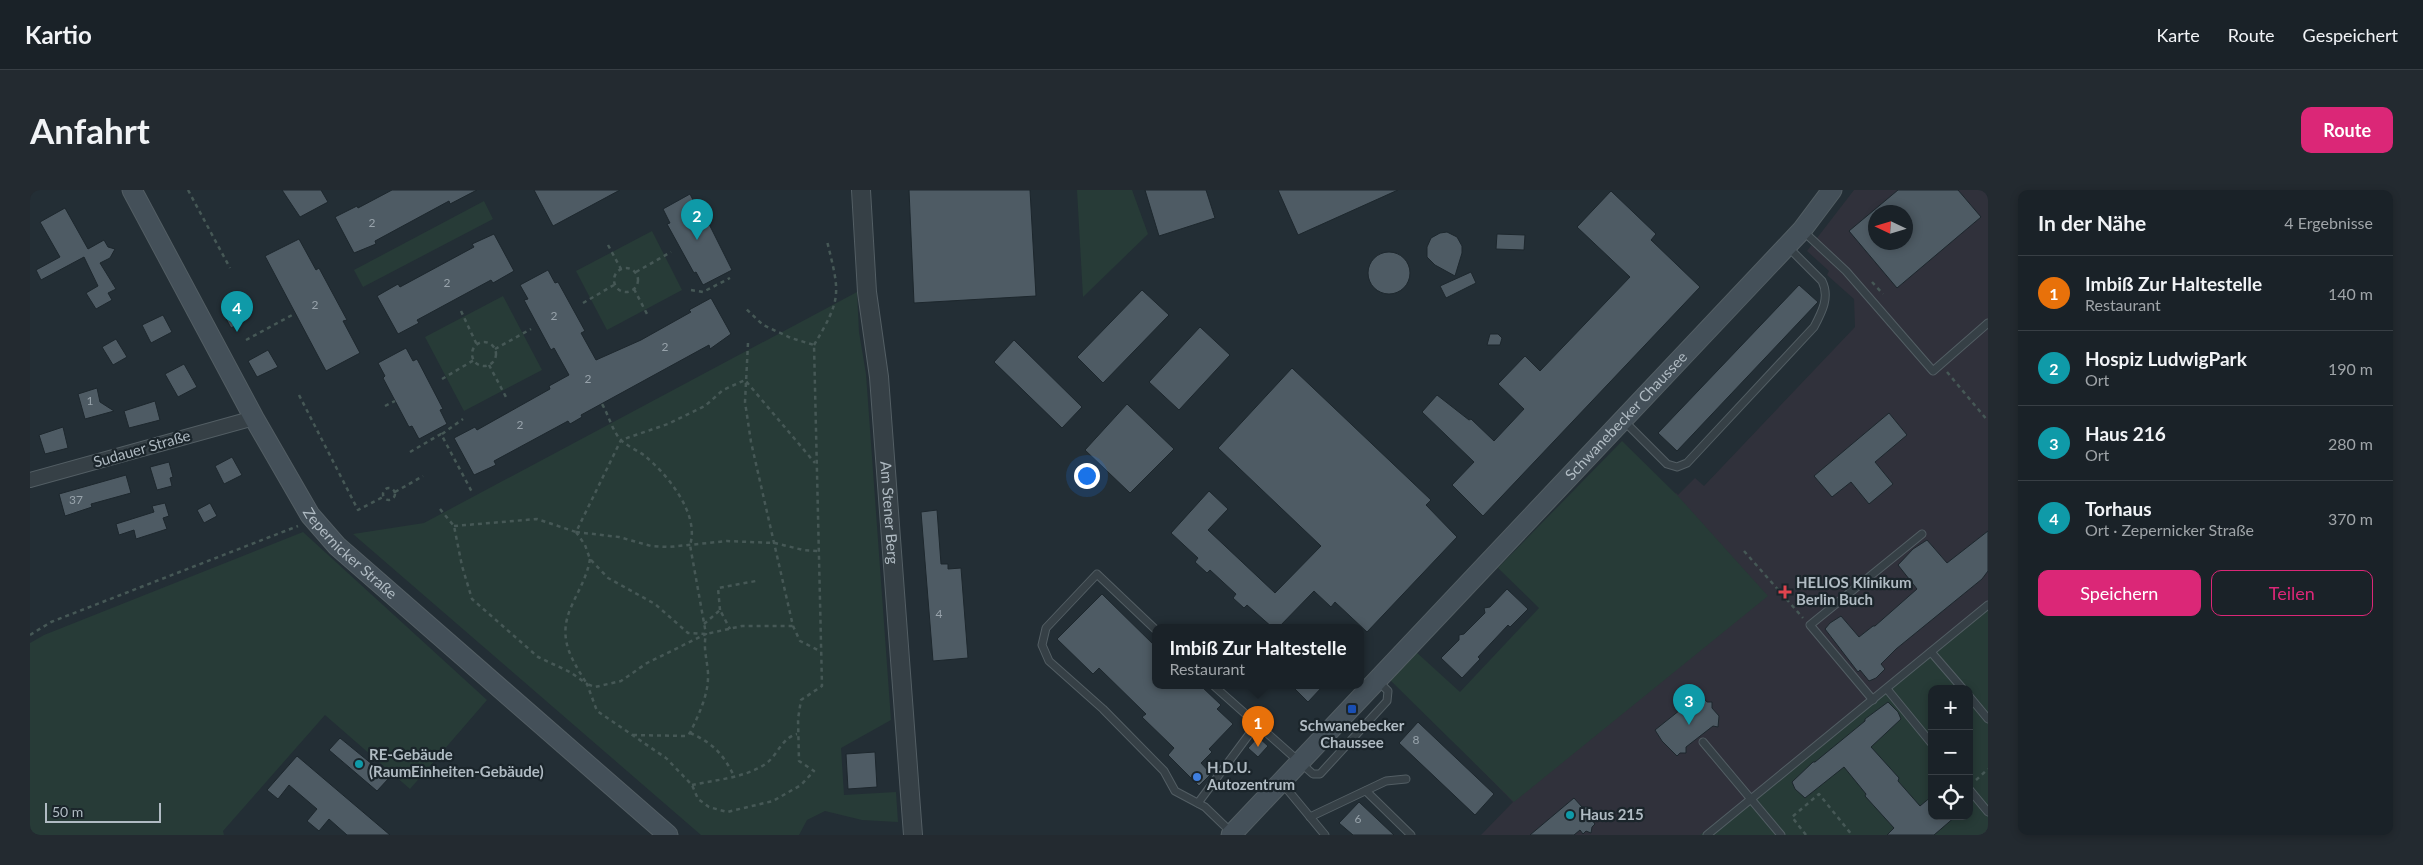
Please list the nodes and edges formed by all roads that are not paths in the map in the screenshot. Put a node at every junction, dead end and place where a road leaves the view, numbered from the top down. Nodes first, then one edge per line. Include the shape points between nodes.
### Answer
1 (132, 190) edge
2 (861, 190) edge
3 (1832, 190) edge
4 (1802, 230) junction
5 (1787, 246) junction
6 (1988, 323) edge
7 (254, 418) junction
8 (1623, 420) junction
9 (30, 480) edge
10 (1922, 534) dead end
11 (1988, 605) edge
12 (1152, 626) edge
13 (1931, 652) junction
14 (1960, 685) edge
15 (1217, 689) edge
16 (1887, 689) junction
17 (1872, 700) junction
18 (1973, 701) edge
19 (1988, 718) edge
20 (1256, 725) junction
21 (1928, 739) edge
22 (1703, 742) dead end
23 (1299, 763) junction
24 (1406, 779) dead end
25 (1281, 782) junction
26 (1366, 791) junction
27 (1973, 793) edge
28 (1750, 799) junction
29 (1198, 803) junction
30 (1988, 812) edge
31 (1310, 816) junction
32 (1231, 834) edge
33 (668, 835) edge
34 (914, 835) edge
35 (1325, 835) edge
36 (1411, 835) edge
37 (1707, 835) edge
38 (1781, 835) edge

1 - 7 main road, Zepernicker Straße
2 - 34 street, Am Stener Berg via 867,292 879,377
3 - 4 main road, Schwanebecker Chaussee
4 - 5 main road, Schwanebecker Chaussee
4 - 6 lane via 1846,271 1932,371
5 - 8 main road, Schwanebecker Chaussee
5 - 8 lane via 1825,287 1827,292 1821,315 1814,327 1687,463 1677,467 1667,464
7 - 9 street, Sudauer Straße
7 - 33 main road, Zepernicker Straße via 310,515 337,546
8 - 23 main road, Schwanebecker Chaussee
10 - 17 lane via 1810,625
11 - 13 lane
12 - 29 lane via 1097,574 1046,628 1042,645 1048,661 1103,709 1164,771 1175,791
13 - 14 lane
13 - 16 lane
15 - 20 lane
16 - 17 lane
16 - 21 lane
17 - 28 lane
18 - 19 lane
20 - 23 lane
20 - 29 lane
22 - 28 lane
23 - 25 main road, Schwanebecker Chaussee
24 - 26 lane via 1386,781
25 - 31 lane
25 - 32 main road, Schwanebecker Chaussee
26 - 31 lane
26 - 36 lane
27 - 30 lane
28 - 37 lane
28 - 38 lane
29 - 32 lane
31 - 35 lane

